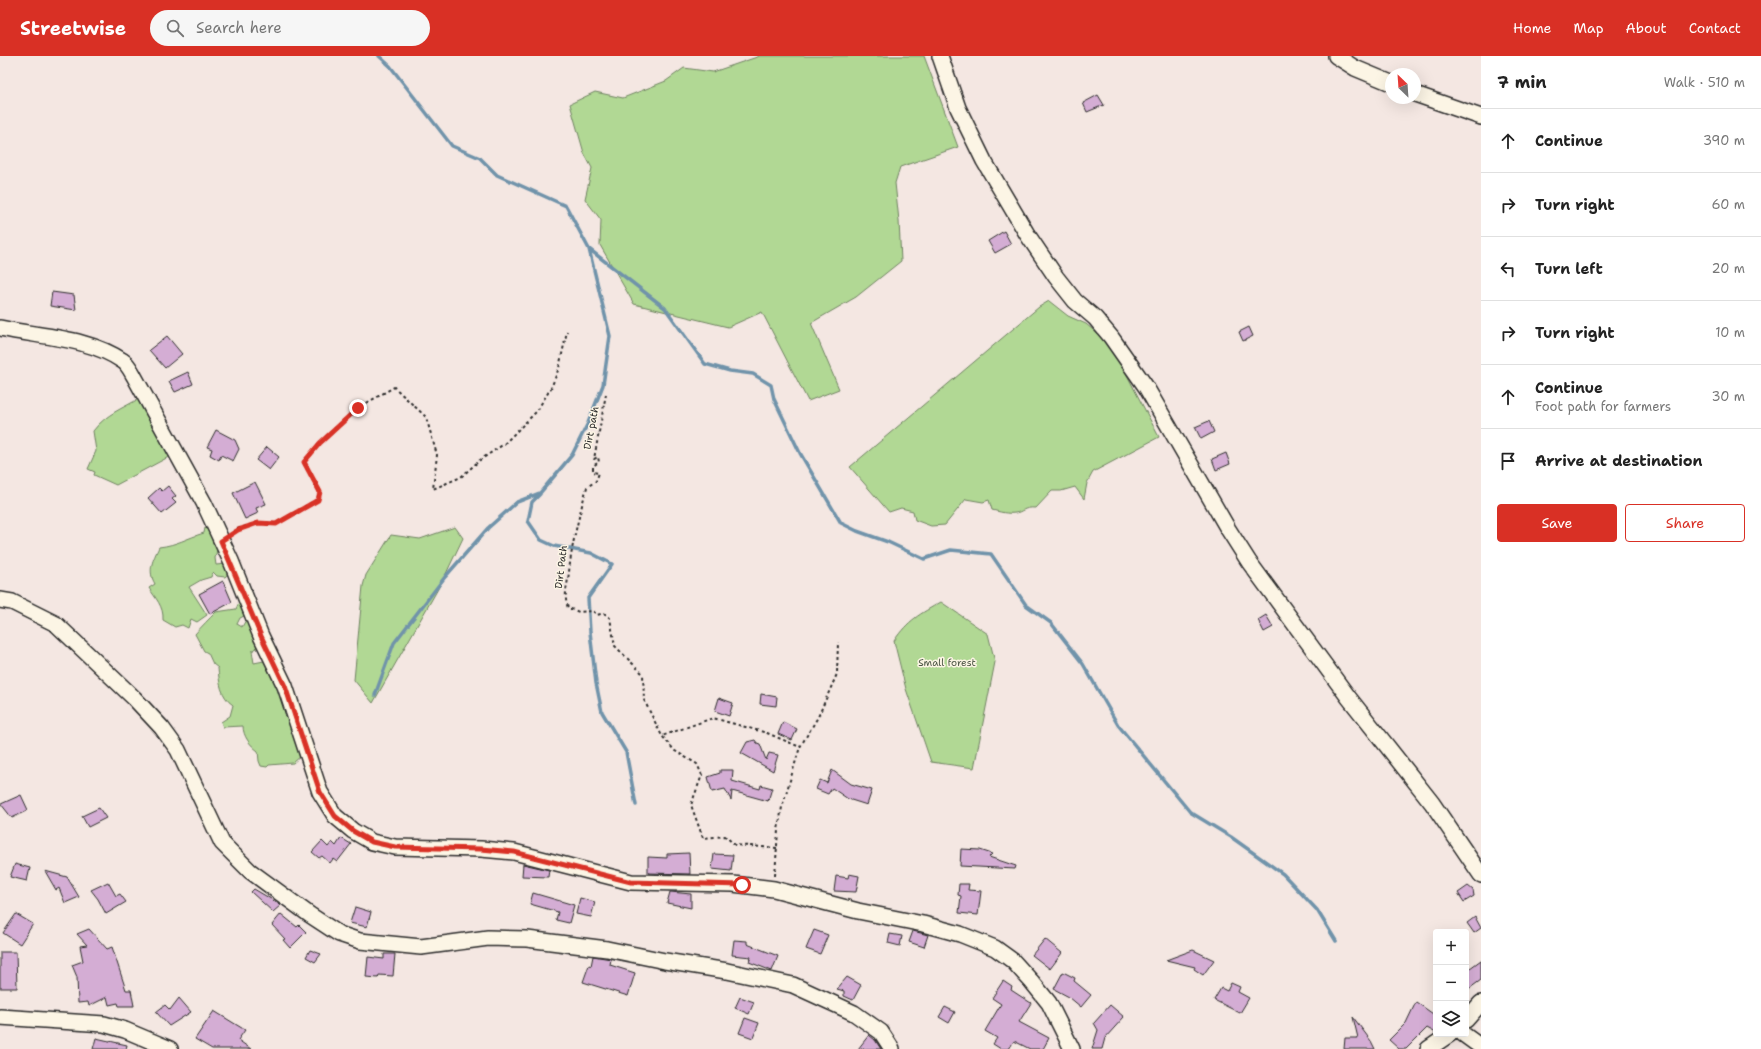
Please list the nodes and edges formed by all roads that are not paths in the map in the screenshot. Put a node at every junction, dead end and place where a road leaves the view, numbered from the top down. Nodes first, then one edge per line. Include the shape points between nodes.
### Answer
1 (940, 56) edge
2 (1336, 56) edge
3 (1385, 80) edge
4 (1421, 96) edge
5 (1481, 117) edge
6 (0, 328) edge
7 (0, 600) edge
8 (1481, 875) edge
9 (1481, 1003) edge
10 (0, 1016) edge
11 (1469, 1017) edge
12 (1446, 1037) edge
13 (1467, 1037) edge
14 (1481, 1047) edge
15 (170, 1049) edge
16 (892, 1049) edge
17 (1072, 1049) edge
18 (1428, 1049) edge

1 - 8 street via 958,108 984,161 1027,234 1075,301 1106,332 1131,365 1249,562 1349,698 1432,803
2 - 3 street via 1355,68
4 - 5 street
6 - 17 street via 64,338 108,353 125,362 204,503 285,686 320,792 335,816 353,831 372,842 395,847 514,852 631,882 733,884 774,889 960,934 996,948 1013,961 1049,1004
7 - 16 street via 12,602 56,624 134,698 178,750 222,843 250,871 339,934 360,941 421,947 488,938 527,939 607,949 734,972 793,985 854,1013 881,1032
9 - 11 street
10 - 15 street via 104,1024
12 - 18 street
13 - 14 street

